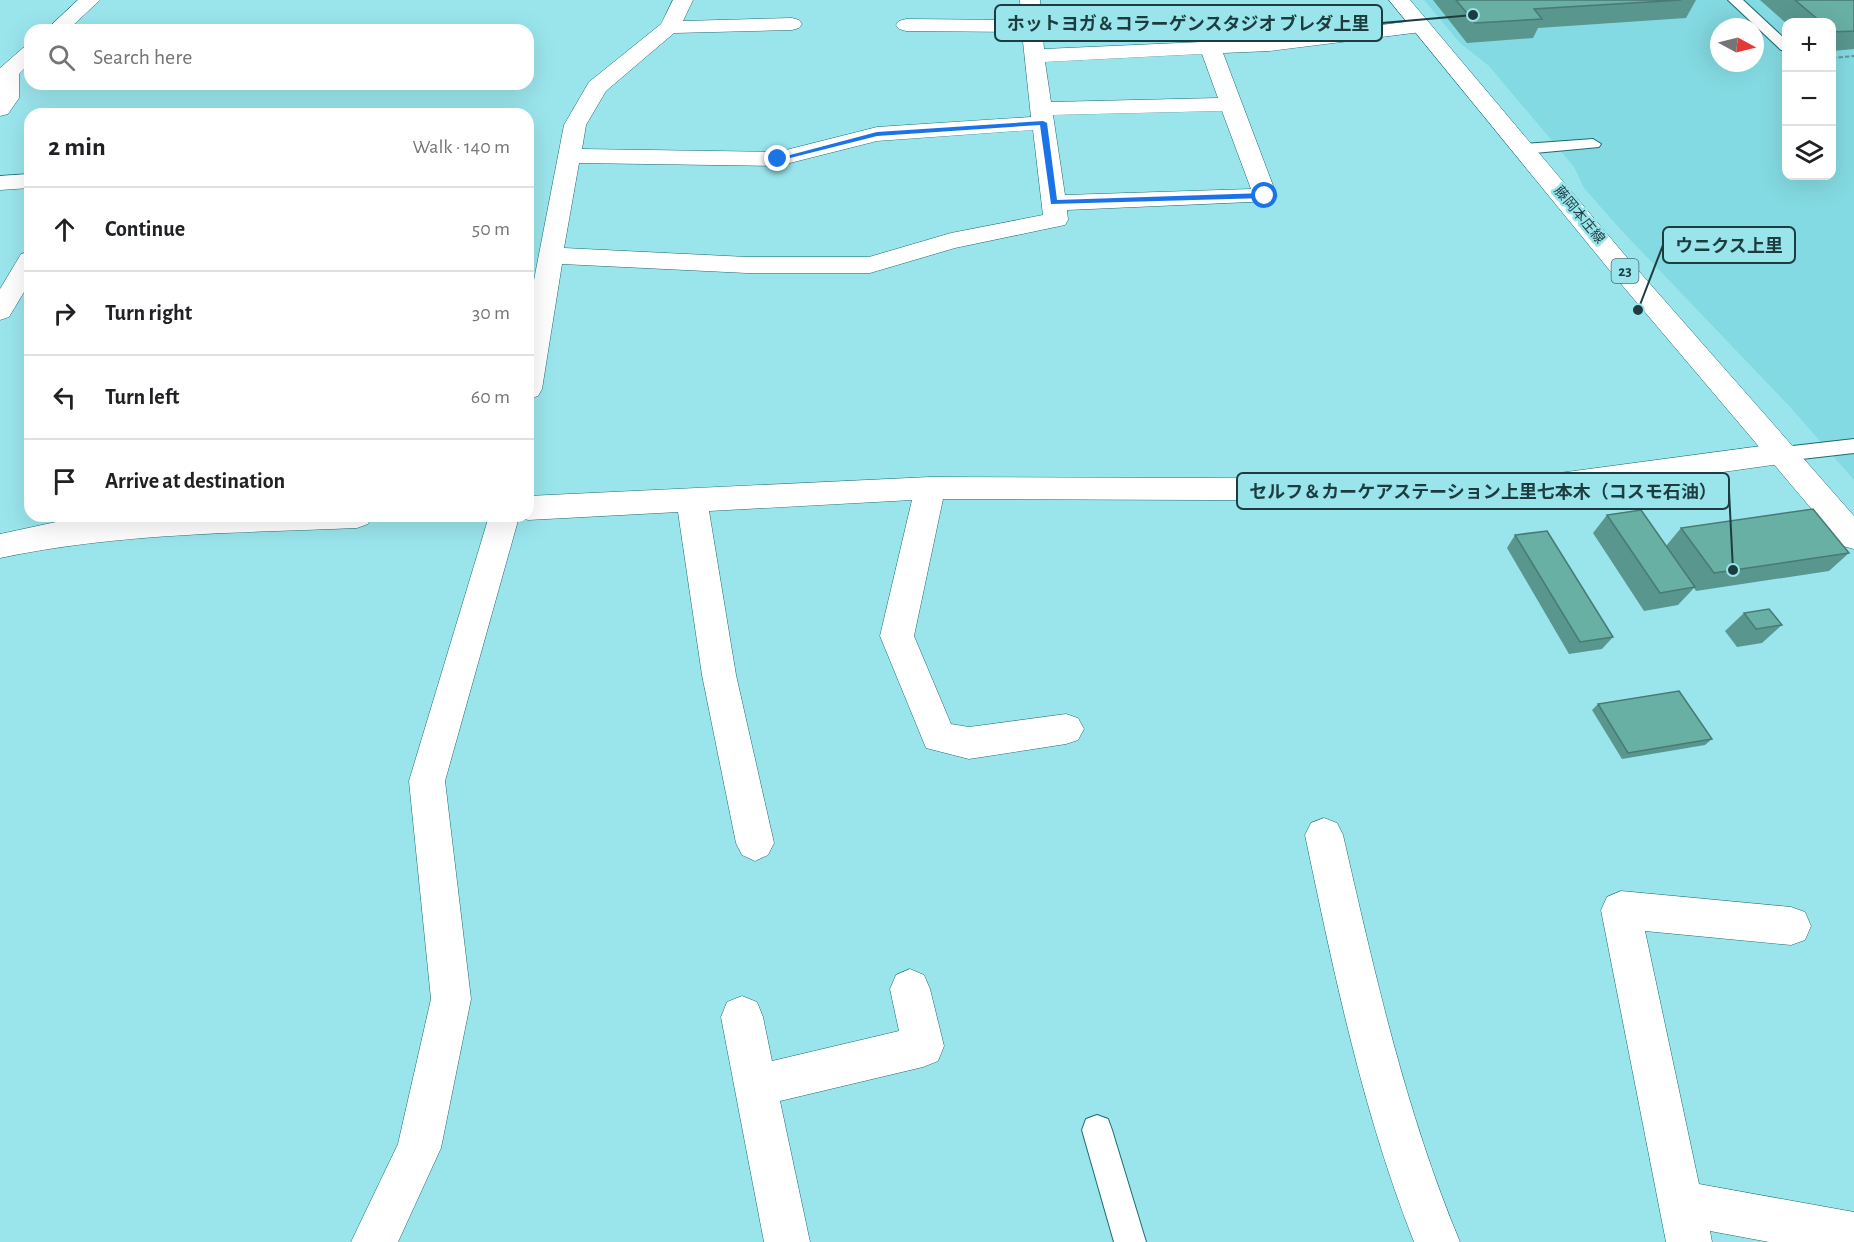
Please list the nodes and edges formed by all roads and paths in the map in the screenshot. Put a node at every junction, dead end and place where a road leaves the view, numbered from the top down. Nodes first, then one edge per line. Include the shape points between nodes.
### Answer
1 (90, 0) edge
2 (683, 0) edge
3 (1030, 0) edge
4 (1399, 0) edge
5 (1735, 0) edge
6 (63, 24) edge
7 (792, 24) dead end
8 (906, 25) dead end
9 (1032, 26) junction
10 (1421, 26) junction
11 (669, 27) junction
12 (1782, 43) edge
13 (1210, 47) junction
14 (1034, 56) junction
15 (1854, 56) edge
16 (24, 57) edge
17 (1836, 58) edge
18 (1231, 104) junction
19 (0, 110) edge
20 (1042, 116) junction
21 (1593, 144) dead end
22 (1524, 149) junction
23 (568, 156) junction
24 (24, 181) edge
25 (0, 183) edge
26 (1053, 202) junction
27 (551, 255) junction
28 (24, 270) edge
29 (0, 311) edge
30 (534, 354) edge
31 (1854, 446) edge
32 (1784, 454) junction
33 (930, 488) junction
34 (692, 501) junction
35 (534, 508) edge
36 (225, 522) edge
37 (502, 522) edge
38 (1854, 537) edge
39 (0, 546) edge
40 (1066, 729) dead end
41 (1324, 835) dead end
42 (755, 843) dead end
43 (1791, 926) dead end
44 (910, 989) dead end
45 (742, 1017) dead end
46 (755, 1086) junction
47 (1097, 1130) dead end
48 (1685, 1222) edge
49 (1854, 1235) edge
50 (374, 1242) edge
51 (787, 1242) edge
52 (1130, 1242) edge
53 (1437, 1242) edge

1 - 6 street
2 - 11 street
3 - 9 street
4 - 10 street, 藤岡本庄線 / 23
5 - 12 lane
7 - 11 street
8 - 9 street
9 - 14 street
10 - 13 street via 1269,45
10 - 22 street, 藤岡本庄線 / 23
11 - 23 street via 597,87 575,124
13 - 14 street
13 - 18 street
14 - 20 street
15 - 17 path
16 - 19 street via 8,72 8,98
18 - 20 street
18 - 26 street via 1265,196
20 - 23 street via 877,134 778,159
20 - 26 street
21 - 22 lane
22 - 32 street, 藤岡本庄線 / 23
23 - 27 street
24 - 25 street
26 - 27 street via 1056,220 951,241 870,265 747,265
27 - 30 street
28 - 29 street
31 - 32 lane
32 - 33 street via 1559,484 1464,490
32 - 38 street, 藤岡本庄線 / 23
33 - 34 street
33 - 40 street via 897,636 939,737 969,743
34 - 35 street
34 - 42 street via 719,675
36 - 39 street via 56,534
37 - 50 street via 427,781 451,999 419,1148
41 - 53 street via 1380,1082 1415,1192
43 - 48 street via 1621,910
44 - 46 street via 923,1046
45 - 46 street
46 - 51 street
47 - 52 lane
48 - 49 street

